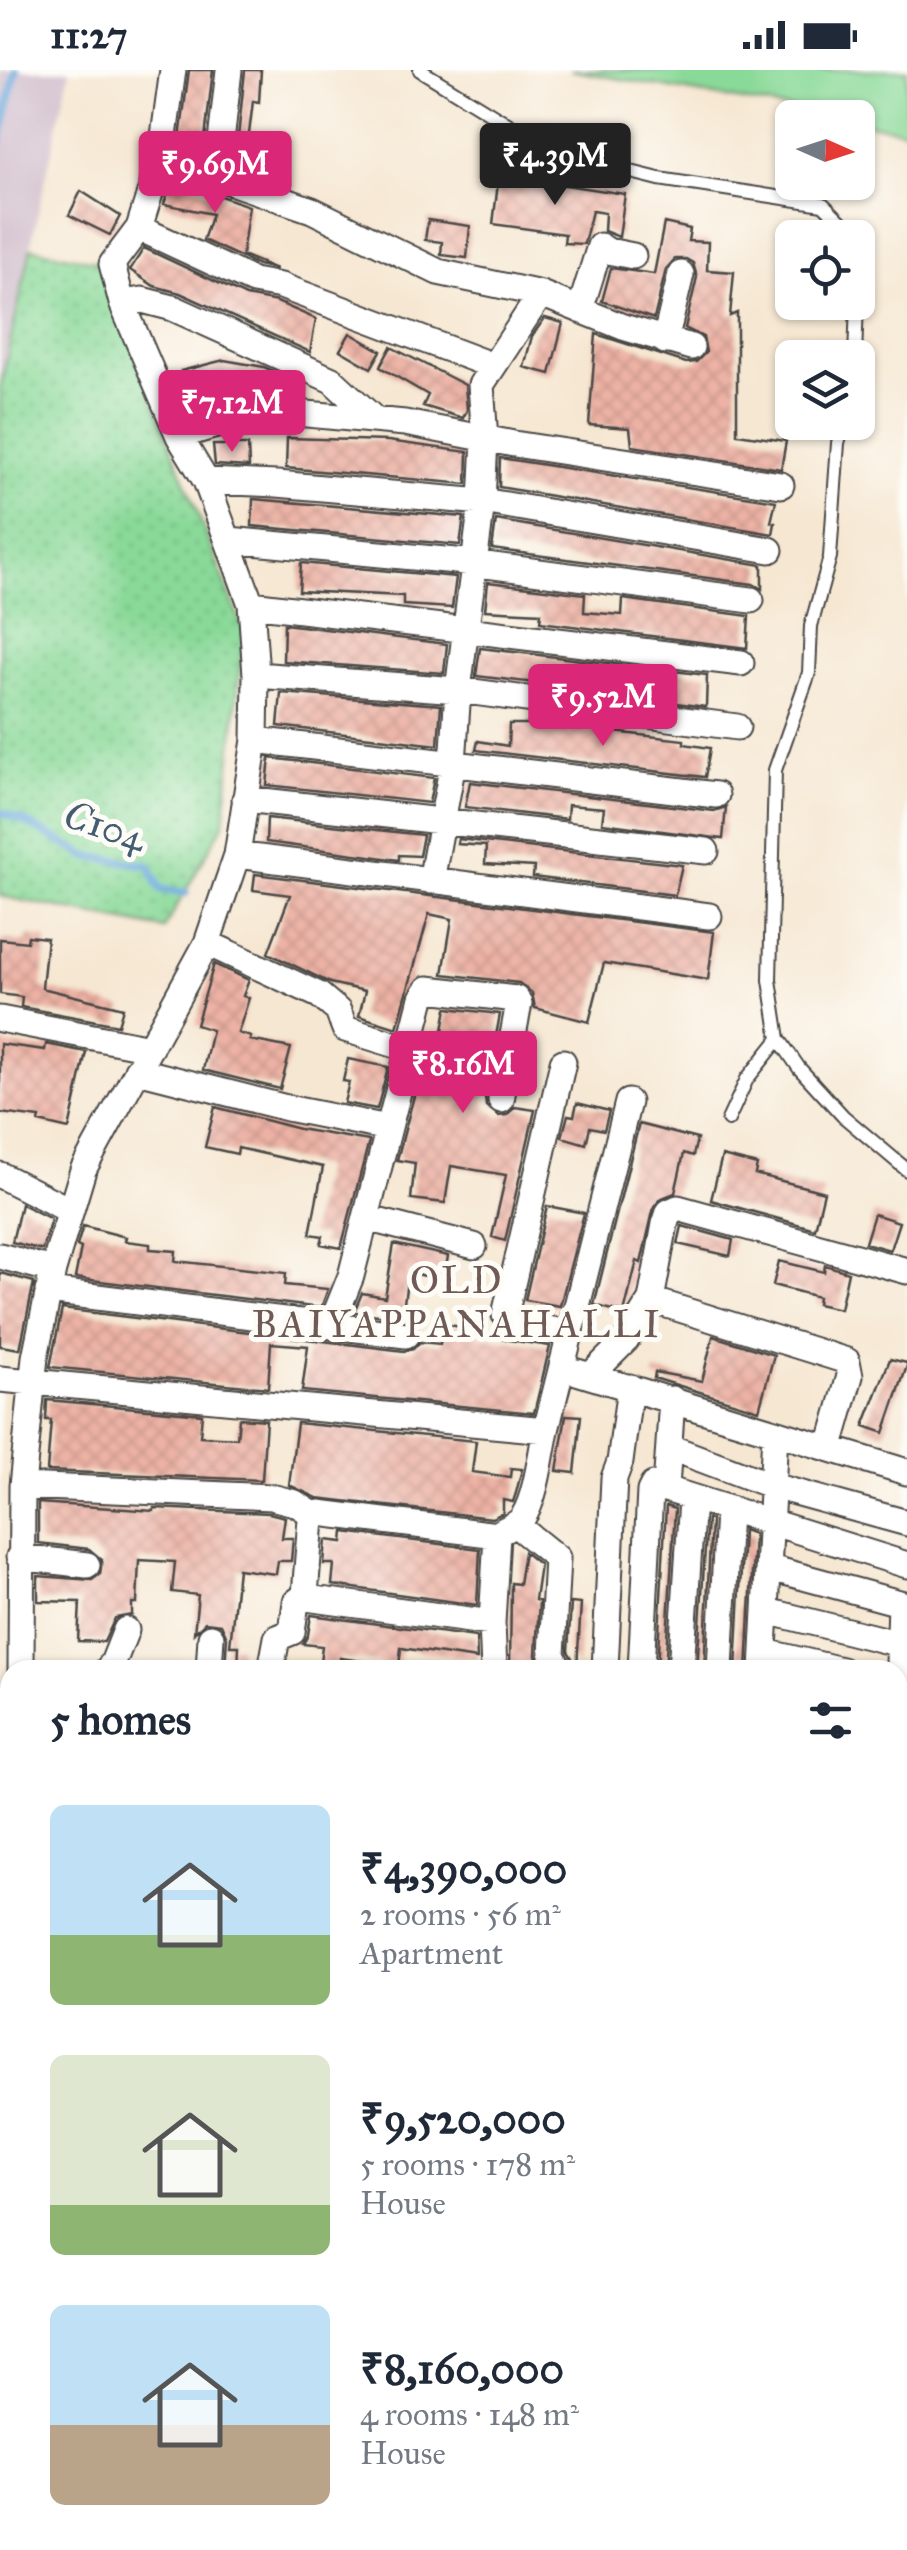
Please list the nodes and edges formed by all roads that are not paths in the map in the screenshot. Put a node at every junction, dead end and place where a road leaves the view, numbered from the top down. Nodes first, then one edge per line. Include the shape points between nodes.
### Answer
1 (174, 70) edge
2 (230, 70) edge
3 (420, 70) edge
4 (161, 158) junction
5 (218, 177) junction
6 (839, 220) edge
7 (139, 228) junction
8 (633, 256) dead end
9 (681, 274) dead end
10 (541, 294) junction
11 (122, 304) junction
12 (580, 310) junction
13 (665, 341) junction
14 (691, 348) dead end
15 (493, 366) junction
16 (375, 420) junction
17 (179, 436) junction
18 (485, 439) junction
19 (839, 440) edge
20 (206, 481) junction
21 (781, 485) dead end
22 (482, 502) junction
23 (229, 540) junction
24 (770, 550) dead end
25 (476, 564) junction
26 (752, 600) dead end
27 (251, 604) junction
28 (467, 628) junction
29 (741, 662) dead end
30 (256, 674) junction
31 (458, 690) junction
32 (737, 728) dead end
33 (255, 740) junction
34 (453, 763) junction
35 (716, 795) dead end
36 (246, 798) junction
37 (443, 821) junction
38 (706, 852) dead end
39 (237, 854) junction
40 (431, 881) junction
41 (708, 916) dead end
42 (207, 944) junction
43 (0, 1018) edge
44 (779, 1039) junction
45 (409, 1049) junction
46 (144, 1059) junction
47 (562, 1062) dead end
48 (502, 1100) dead end
49 (628, 1102) dead end
50 (728, 1120) dead end
51 (388, 1128) junction
52 (907, 1170) edge
53 (0, 1175) edge
54 (70, 1210) junction
55 (366, 1218) junction
56 (474, 1246) dead end
57 (0, 1256) edge
58 (907, 1271) edge
59 (51, 1280) junction
60 (651, 1300) junction
61 (331, 1326) junction
62 (571, 1334) junction
63 (406, 1335) dead end
64 (560, 1368) junction
65 (590, 1376) junction
66 (0, 1379) edge
67 (32, 1380) junction
68 (630, 1387) junction
69 (672, 1399) junction
70 (546, 1430) junction
71 (775, 1432) junction
72 (668, 1446) junction
73 (830, 1446) junction
74 (907, 1472) edge
75 (22, 1486) junction
76 (773, 1486) junction
77 (666, 1488) junction
78 (692, 1499) junction
79 (728, 1510) junction
80 (314, 1515) junction
81 (907, 1523) edge
82 (772, 1524) junction
83 (507, 1530) junction
84 (19, 1557) junction
85 (87, 1565) dead end
86 (907, 1565) edge
87 (770, 1568) junction
88 (305, 1595) junction
89 (904, 1604) edge
90 (767, 1611) junction
91 (492, 1623) junction
92 (126, 1630) dead end
93 (211, 1637) dead end
94 (900, 1644) junction
95 (21, 1660) edge
96 (114, 1660) edge
97 (210, 1660) edge
98 (272, 1660) edge
99 (494, 1660) edge
100 (553, 1660) edge
101 (605, 1660) edge
102 (642, 1660) edge
103 (682, 1660) edge
104 (720, 1660) edge
105 (764, 1660) edge
106 (899, 1660) edge

1 - 4 street
2 - 5 street
3 - 6 lane via 554,153 659,179 823,204
4 - 5 street
4 - 7 street
5 - 10 street via 312,210 438,272
7 - 11 street via 112,264
7 - 15 street via 253,281
8 - 12 street via 600,246
9 - 13 street
10 - 12 street
10 - 15 street
11 - 16 street via 142,300 173,308 332,380
11 - 17 street
12 - 13 street
13 - 14 street
15 - 18 street via 480,386
16 - 17 street via 296,413 237,419
16 - 18 street
17 - 20 street
18 - 21 street
18 - 22 street
19 - 44 lane via 830,557 812,626 809,673 775,770 770,980
20 - 22 street
20 - 23 street
22 - 24 street
22 - 25 street
23 - 25 street
23 - 27 street
25 - 26 street
25 - 28 street
27 - 28 street
27 - 30 street
28 - 29 street
28 - 31 street
30 - 31 street
30 - 33 street
31 - 32 street
31 - 34 street
33 - 34 street
33 - 36 street
34 - 35 street
34 - 37 street
36 - 37 street
36 - 39 street
37 - 38 street
37 - 40 street
39 - 40 street
39 - 42 street
40 - 41 street
42 - 45 street via 320,995 346,1029
42 - 46 street
43 - 46 street
44 - 50 lane via 747,1079
44 - 52 lane via 843,1116
45 - 48 street via 428,989 516,999 520,1009
45 - 51 street
46 - 51 street via 287,1108
46 - 54 street via 83,1170
47 - 62 street via 506,1315
49 - 62 street
51 - 55 street
53 - 54 street
54 - 59 street
55 - 56 street
55 - 61 street
57 - 59 street
58 - 60 street via 678,1208 665,1224
59 - 61 street
59 - 67 street
60 - 65 street via 626,1340
60 - 73 street via 846,1361 850,1376
61 - 63 street
62 - 64 street
64 - 65 street
64 - 70 street
65 - 68 street
66 - 67 street
67 - 70 street
67 - 75 street
68 - 69 street
68 - 101 street via 614,1478
69 - 71 street
69 - 72 street
70 - 83 street via 526,1514
71 - 73 street
71 - 76 street
72 - 76 street
72 - 77 street
73 - 74 street
75 - 80 street via 271,1497
75 - 84 street
76 - 81 street
76 - 82 street
77 - 78 street
77 - 102 street via 653,1485 650,1491
78 - 79 street
78 - 103 street
79 - 82 street
79 - 104 street
80 - 83 street
80 - 88 street
82 - 86 street
82 - 87 street
83 - 91 street
83 - 100 street via 557,1558
84 - 85 street
84 - 95 street
87 - 89 street
87 - 90 street
88 - 91 street
88 - 98 street via 296,1602 292,1632 274,1644
89 - 94 street
90 - 94 street
90 - 105 street
91 - 99 street
92 - 96 street
93 - 97 street
94 - 106 street

